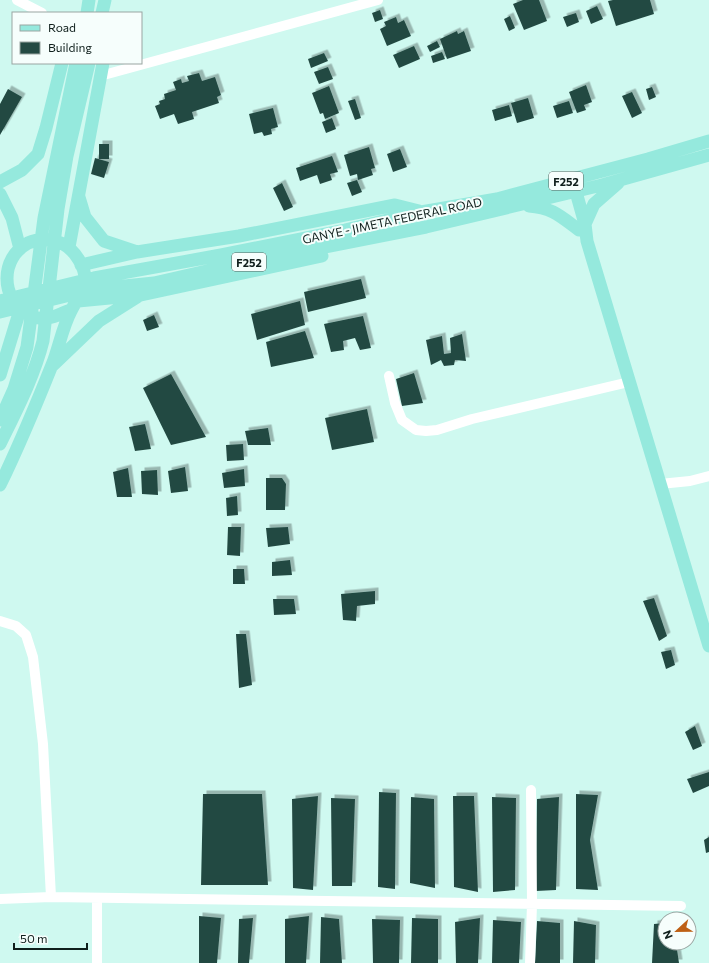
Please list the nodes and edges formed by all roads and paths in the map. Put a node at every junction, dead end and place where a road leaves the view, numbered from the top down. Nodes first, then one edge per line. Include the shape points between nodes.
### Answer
1 (18, 0) edge
2 (90, 0) edge
3 (378, 0) edge
4 (40, 12) edge
5 (87, 12) edge
6 (142, 59) edge
7 (62, 64) edge
8 (76, 64) edge
9 (89, 64) edge
10 (122, 64) edge
11 (102, 69) edge
12 (709, 140) edge
13 (709, 155) edge
14 (622, 180) junction
15 (0, 182) edge
16 (78, 192) junction
17 (572, 193) junction
18 (0, 194) edge
19 (523, 205) junction
20 (421, 212) junction
21 (426, 227) junction
22 (582, 227) junction
23 (69, 247) junction
24 (20, 249) junction
25 (137, 252) junction
26 (0, 259) edge
27 (81, 265) junction
28 (4, 282) edge
29 (94, 283) junction
30 (141, 295) junction
31 (0, 301) edge
32 (75, 305) junction
33 (18, 308) junction
34 (0, 312) edge
35 (0, 316) edge
36 (52, 366) junction
37 (0, 375) edge
38 (389, 376) dead end
39 (630, 382) junction
40 (0, 420) edge
41 (0, 444) edge
42 (709, 476) edge
43 (660, 484) junction
44 (0, 485) edge
45 (0, 621) edge
46 (709, 646) edge
47 (531, 790) dead end
48 (51, 897) junction
49 (96, 898) junction
50 (0, 899) edge
51 (532, 904) junction
52 (681, 906) dead end
53 (97, 963) edge
54 (530, 963) edge

1 - 4 street
2 - 5 main road
3 - 6 street
7 - 15 main road via 38,154 22,170
8 - 40 main road via 44,218 27,347 14,389
9 - 41 main road via 67,156 39,357
10 - 11 street
11 - 16 main road
12 - 20 main road, GANYE - JIMETA FEDERAL ROAD / F252 via 510,196
13 - 14 main road, GANYE - JIMETA FEDERAL ROAD / F252
14 - 17 main road, GANYE - JIMETA FEDERAL ROAD / F252
14 - 22 main road via 594,204
16 - 23 main road
16 - 25 main road via 85,217 104,241
17 - 19 main road, GANYE - JIMETA FEDERAL ROAD / F252
17 - 22 main road
18 - 24 main road via 12,218
19 - 21 main road, GANYE - JIMETA FEDERAL ROAD / F252
19 - 22 main road via 557,213
20 - 25 main road via 395,205 239,236
20 - 29 main road, GANYE - JIMETA FEDERAL ROAD / F252
21 - 29 main road, GANYE - JIMETA FEDERAL ROAD / F252 via 154,283
21 - 30 main road via 396,240
22 - 39 main road
23 - 24 main road via 45,239
23 - 27 main road
24 - 28 main road via 11,261
25 - 27 main road
26 - 28 main road
27 - 32 main road via 85,281
28 - 33 main road
29 - 31 main road
29 - 34 main road
30 - 32 main road
30 - 36 main road via 99,321
32 - 33 main road via 48,319 33,317
32 - 36 main road
33 - 35 main road
33 - 37 main road
36 - 44 main road
38 - 39 street via 394,403 402,420 416,430 426,432
39 - 43 main road
42 - 43 street
43 - 46 main road
45 - 48 street via 16,626 26,635 33,657 43,744
47 - 51 street
48 - 49 street
48 - 50 street
49 - 51 street
49 - 53 street
51 - 52 street
51 - 54 street

